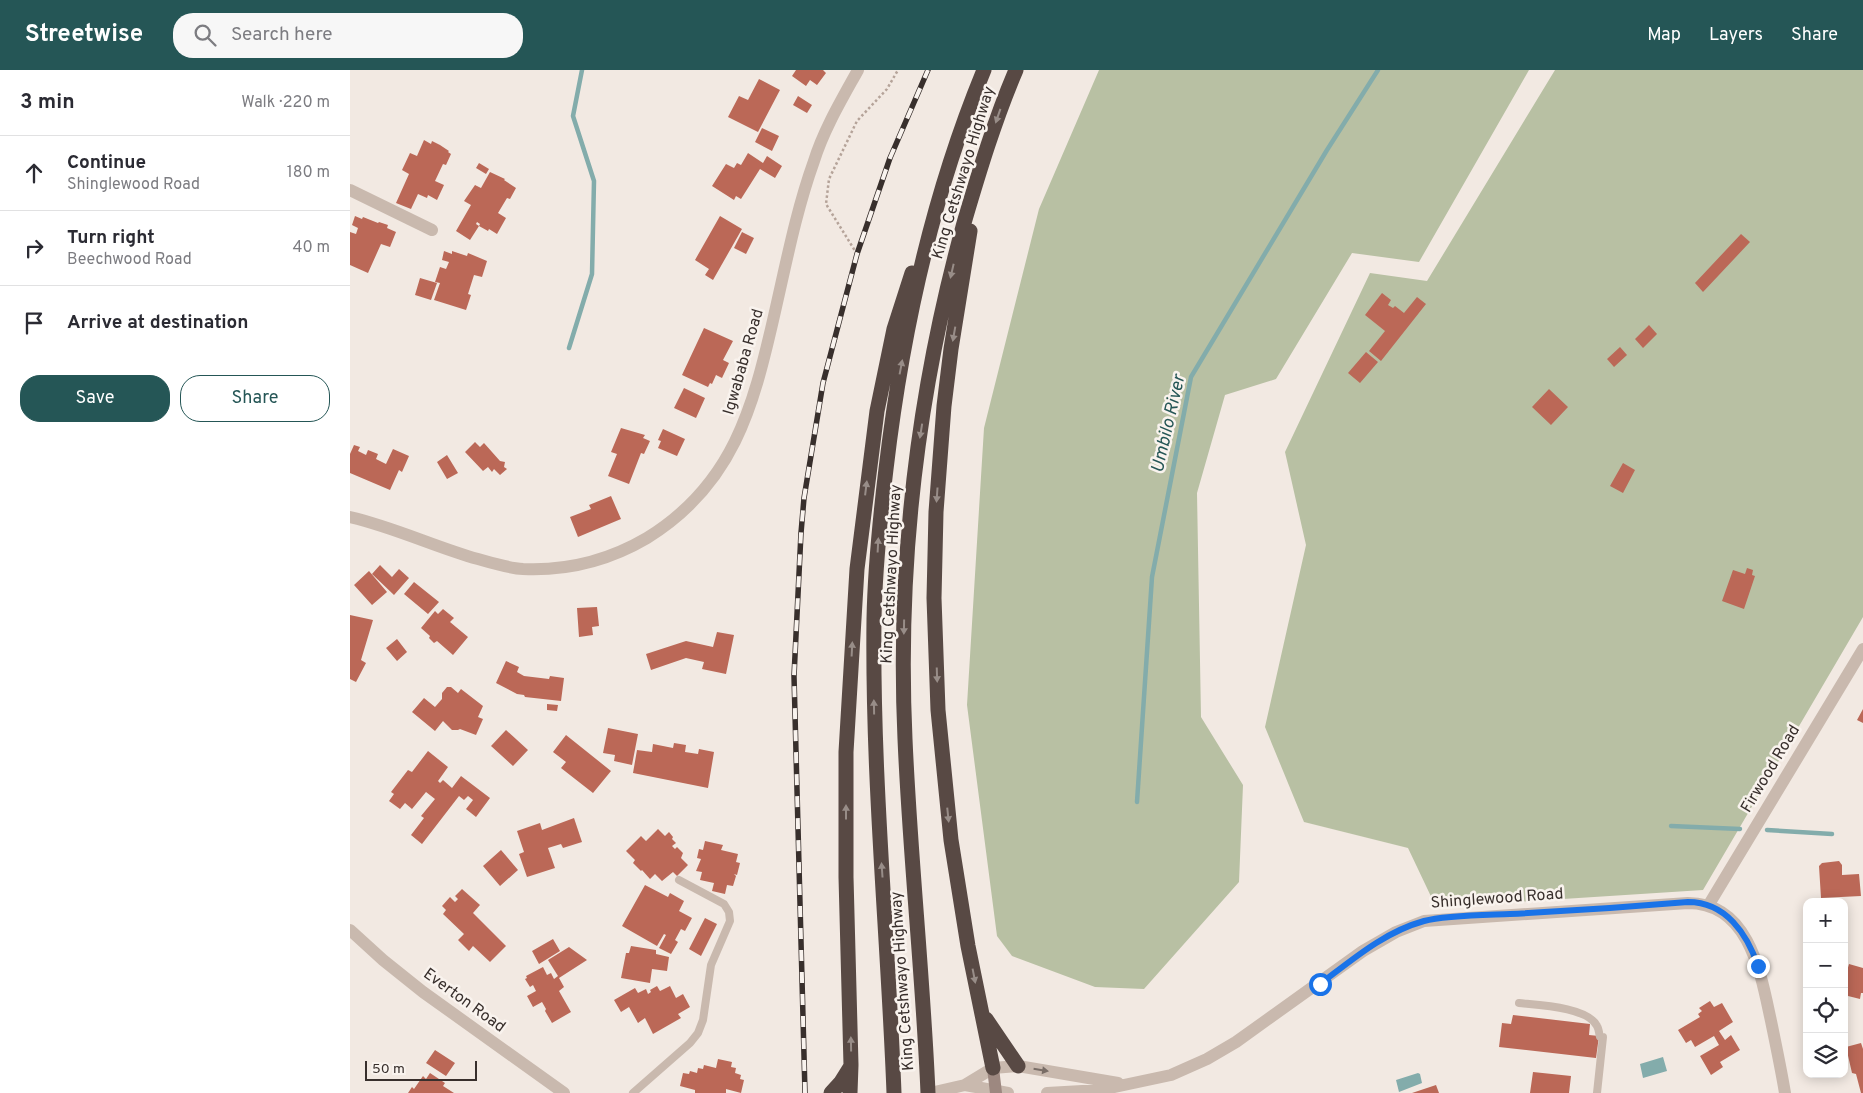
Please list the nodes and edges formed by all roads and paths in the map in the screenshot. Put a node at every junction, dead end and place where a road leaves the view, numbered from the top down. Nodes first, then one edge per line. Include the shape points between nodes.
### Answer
1 (858, 70) edge
2 (898, 70) edge
3 (984, 70) edge
4 (1016, 70) edge
5 (350, 190) edge
6 (971, 199) junction
7 (932, 222) junction
8 (432, 230) dead end
9 (857, 254) dead end
10 (350, 517) edge
11 (1863, 649) edge
12 (679, 880) dead end
13 (1708, 906) junction
14 (351, 932) edge
15 (1519, 1004) dead end
16 (982, 1014) junction
17 (851, 1065) junction
18 (1018, 1066) junction
19 (992, 1068) junction
20 (1123, 1084) junction
21 (960, 1086) junction
22 (634, 1092) edge
23 (832, 1092) edge
24 (564, 1093) edge
25 (850, 1093) edge
26 (894, 1093) edge
27 (929, 1093) edge
28 (1000, 1093) edge
29 (1047, 1093) edge
30 (1597, 1093) edge
31 (1785, 1093) edge

1 - 10 street, Igwababa Road via 834,113 814,160 794,228 750,411 719,470 667,525 626,550 582,566 520,569 462,554
2 - 9 path via 887,89 857,122 829,179 826,204
3 - 7 highway, King Cetshwayo Highway
4 -> 6 highway, King Cetshwayo Highway
5 - 8 street
6 -> 16 highway via 970,235 951,349 940,444 934,598 938,710 951,840
6 -> 27 highway, King Cetshwayo Highway via 946,296 924,406 905,594 905,738
17 -> 7 highway via 846,752 857,569 875,430 894,329
26 -> 7 highway, King Cetshwayo Highway via 875,753 874,616 879,529 894,403
11 - 13 street, Firwood Road
12 - 22 lane via 724,904 730,921 711,965 698,1033
13 - 20 street, Shinglewood Road via 1688,902 1424,921 1363,951 1269,1020 1216,1054 1171,1075
13 - 31 street via 1736,925 1752,948
14 - 24 street, Everton Road via 423,992
15 - 30 lane via 1555,1007 1587,1015 1597,1024 1600,1037 1603,1037
16 - 18 highway
16 - 19 highway
17 - 23 highway
17 - 25 highway
18 - 19 street, Shinglewood Road
18 -> 20 street, Shinglewood Road
19 - 21 street, Shinglewood Road
19 - 28 street
20 - 29 street, Shinglewood Road via 1100,1090
21 - 27 street, Shinglewood Road
21 - 28 street, Shinglewood Road

